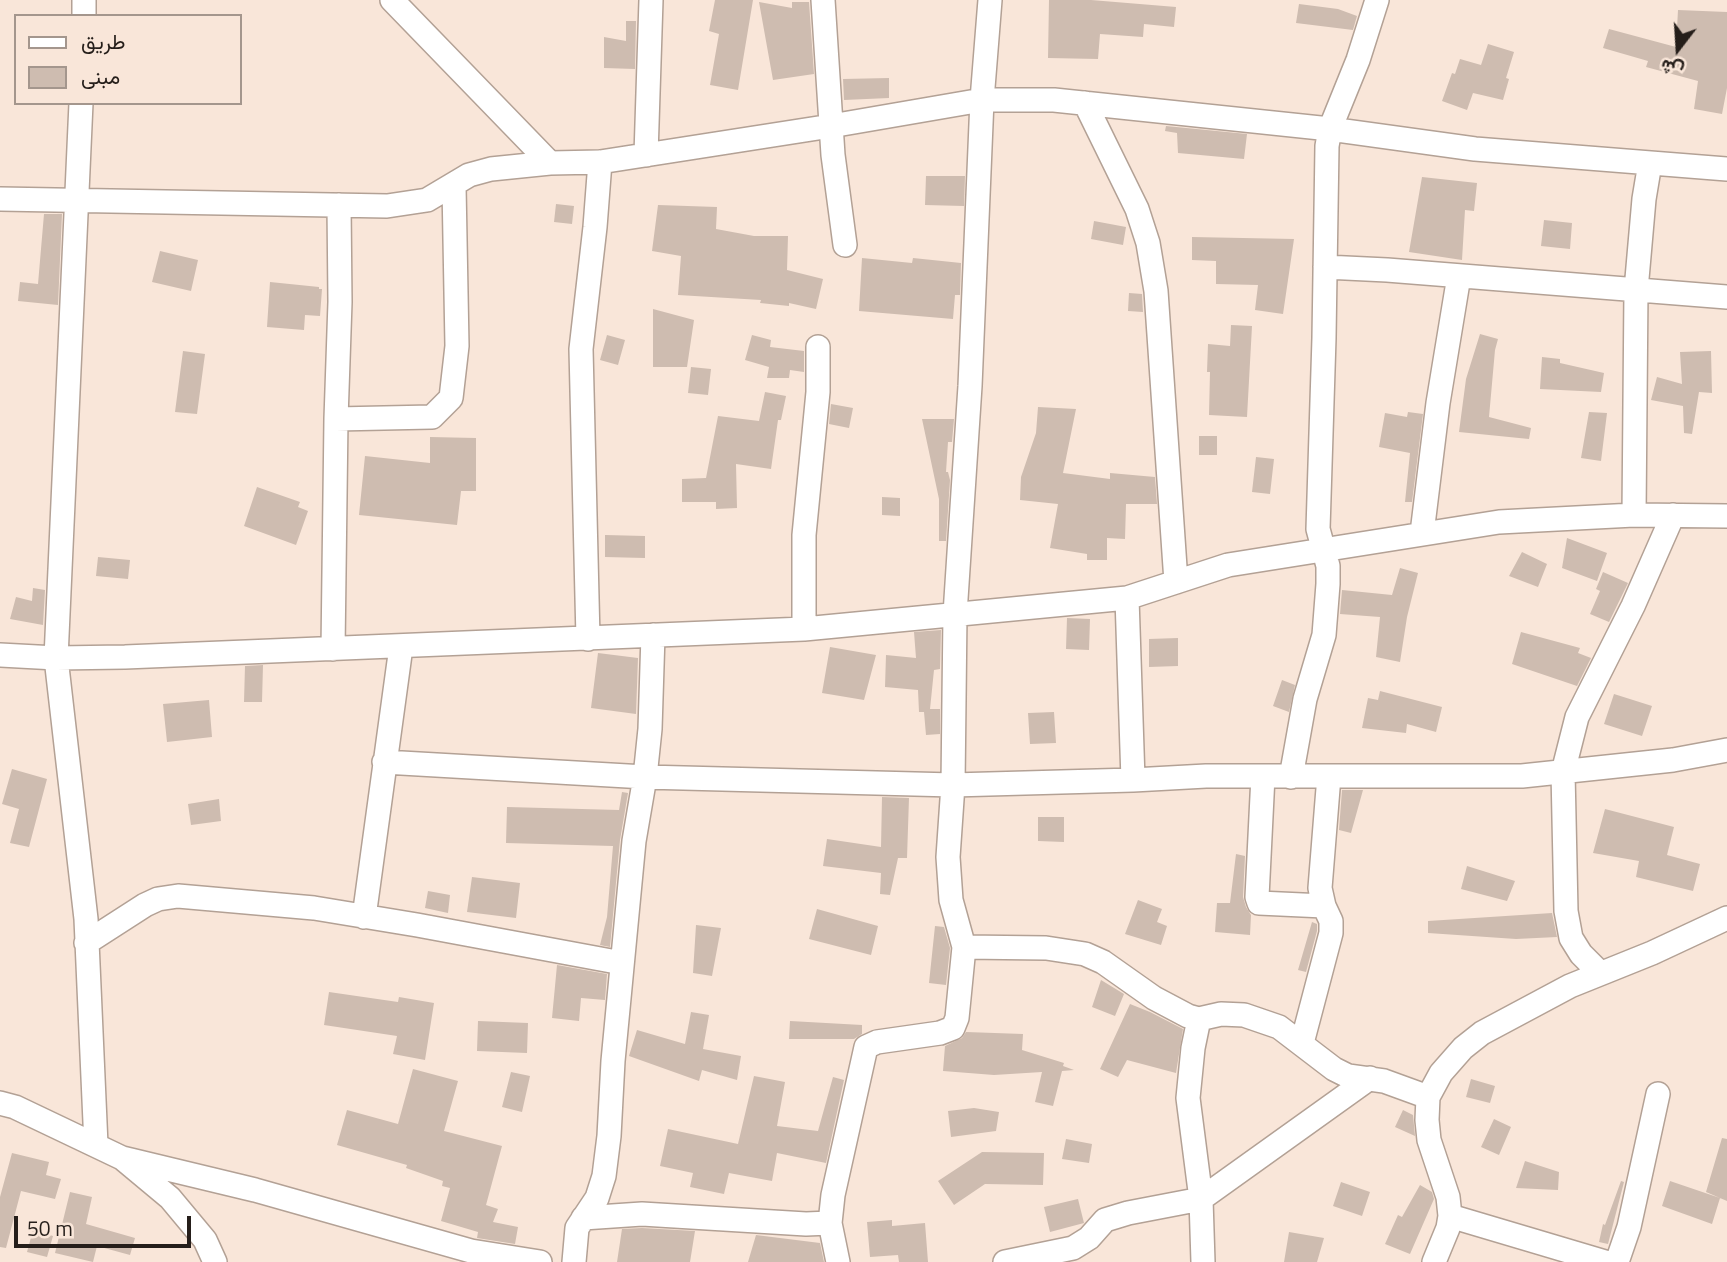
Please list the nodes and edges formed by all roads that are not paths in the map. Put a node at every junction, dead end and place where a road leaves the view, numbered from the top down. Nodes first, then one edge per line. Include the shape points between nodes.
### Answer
1 (392, 0) edge
2 (651, 0) edge
3 (822, 0) edge
4 (990, 0) edge
5 (1377, 0) edge
6 (982, 100) junction
7 (1085, 103) junction
8 (81, 105) edge
9 (831, 126) junction
10 (1330, 128) junction
11 (646, 155) junction
12 (600, 162) junction
13 (550, 163) junction
14 (1650, 163) junction
15 (1727, 169) edge
16 (454, 186) junction
17 (0, 199) edge
18 (76, 200) junction
19 (339, 205) junction
20 (845, 245) dead end
21 (1325, 267) junction
22 (1459, 276) junction
23 (1636, 290) junction
24 (1727, 297) edge
25 (818, 347) dead end
26 (336, 419) junction
27 (1634, 514) junction
28 (1673, 515) junction
29 (1727, 516) edge
30 (1422, 533) junction
31 (1322, 548) junction
32 (1175, 582) junction
33 (1127, 598) junction
34 (954, 614) junction
35 (804, 629) junction
36 (653, 635) junction
37 (588, 639) junction
38 (401, 647) junction
39 (333, 649) junction
40 (0, 654) edge
41 (56, 658) junction
42 (1727, 750) edge
43 (384, 762) junction
44 (1563, 772) junction
45 (1263, 776) junction
46 (1329, 776) junction
47 (1291, 777) junction
48 (645, 778) junction
49 (1133, 780) junction
50 (953, 785) junction
51 (1324, 906) junction
52 (364, 917) junction
53 (1727, 918) edge
54 (86, 943) junction
55 (964, 947) junction
56 (622, 963) junction
57 (1599, 972) junction
58 (1199, 1019) junction
59 (1302, 1043) junction
60 (1370, 1078) junction
61 (1658, 1094) dead end
62 (1428, 1097) junction
63 (0, 1102) edge
64 (96, 1145) junction
65 (122, 1158) junction
66 (1201, 1199) junction
67 (1450, 1216) junction
68 (583, 1219) junction
69 (830, 1223) junction
70 (1036, 1258) edge
71 (215, 1262) edge
72 (540, 1262) edge
73 (574, 1262) edge
74 (838, 1262) edge
75 (1005, 1262) edge
76 (1203, 1262) edge
77 (1434, 1262) edge
78 (1605, 1262) edge
79 (1617, 1262) edge

1 - 13 street
2 - 11 street
3 - 9 street
4 - 6 street
5 - 10 street
6 - 7 street
6 - 9 street
6 - 34 street via 970,386
7 - 10 street
7 - 32 street via 1137,209 1148,243 1156,291
8 - 18 street
9 - 11 street
9 - 20 street
10 - 14 street via 1475,149
10 - 21 street
11 - 12 street
12 - 13 street
12 - 37 street via 581,349
13 - 16 street via 491,169 469,175
14 - 15 street
14 - 23 street
16 - 19 street via 427,200 387,206
16 - 26 street via 457,346 451,398 432,417
17 - 18 street
18 - 19 street
18 - 41 street
19 - 26 street
21 - 22 street
21 - 31 street via 1318,529
22 - 23 street
22 - 30 street
23 - 24 street
23 - 27 street
25 - 35 street via 804,535
26 - 39 street
27 - 28 street
27 - 30 street via 1499,522
28 - 29 street
28 - 44 street via 1577,717
30 - 31 street
31 - 32 street via 1228,565
31 - 47 street via 1328,566 1324,635
32 - 33 street
33 - 34 street
33 - 49 street
34 - 35 street
34 - 50 street
35 - 36 street
36 - 37 street
36 - 48 street
37 - 38 street
38 - 39 street
38 - 43 street
39 - 41 street
40 - 41 street
41 - 54 street
42 - 44 street
43 - 48 street
43 - 52 street
44 - 46 street
44 - 57 street via 1566,911 1571,938
45 - 47 street
45 - 49 street
45 - 51 street via 1259,903
46 - 47 street
46 - 51 street via 1321,888
48 - 50 street
48 - 56 street
49 - 50 street
50 - 55 street via 948,856 951,900
51 - 59 street via 1331,933
52 - 54 street via 178,896 152,902
52 - 56 street
53 - 57 street
54 - 64 street
55 - 58 street via 1046,948 1085,954 1169,1007
55 - 69 street via 953,1028 866,1047
56 - 68 street via 604,1175 597,1198
57 - 62 street via 1482,1033 1441,1073
58 - 59 street via 1244,1015 1279,1027
58 - 66 street via 1188,1098
59 - 60 street via 1334,1069
60 - 62 street
60 - 66 street
61 - 79 street
62 - 67 street via 1429,1140
63 - 64 street
64 - 65 street
65 - 71 street via 170,1198 205,1240
65 - 72 street via 471,1251
66 - 70 street via 1105,1220 1073,1248
66 - 76 street
67 - 77 street
67 - 78 street
68 - 69 street via 642,1214
68 - 73 street via 577,1228
69 - 74 street
70 - 75 street

